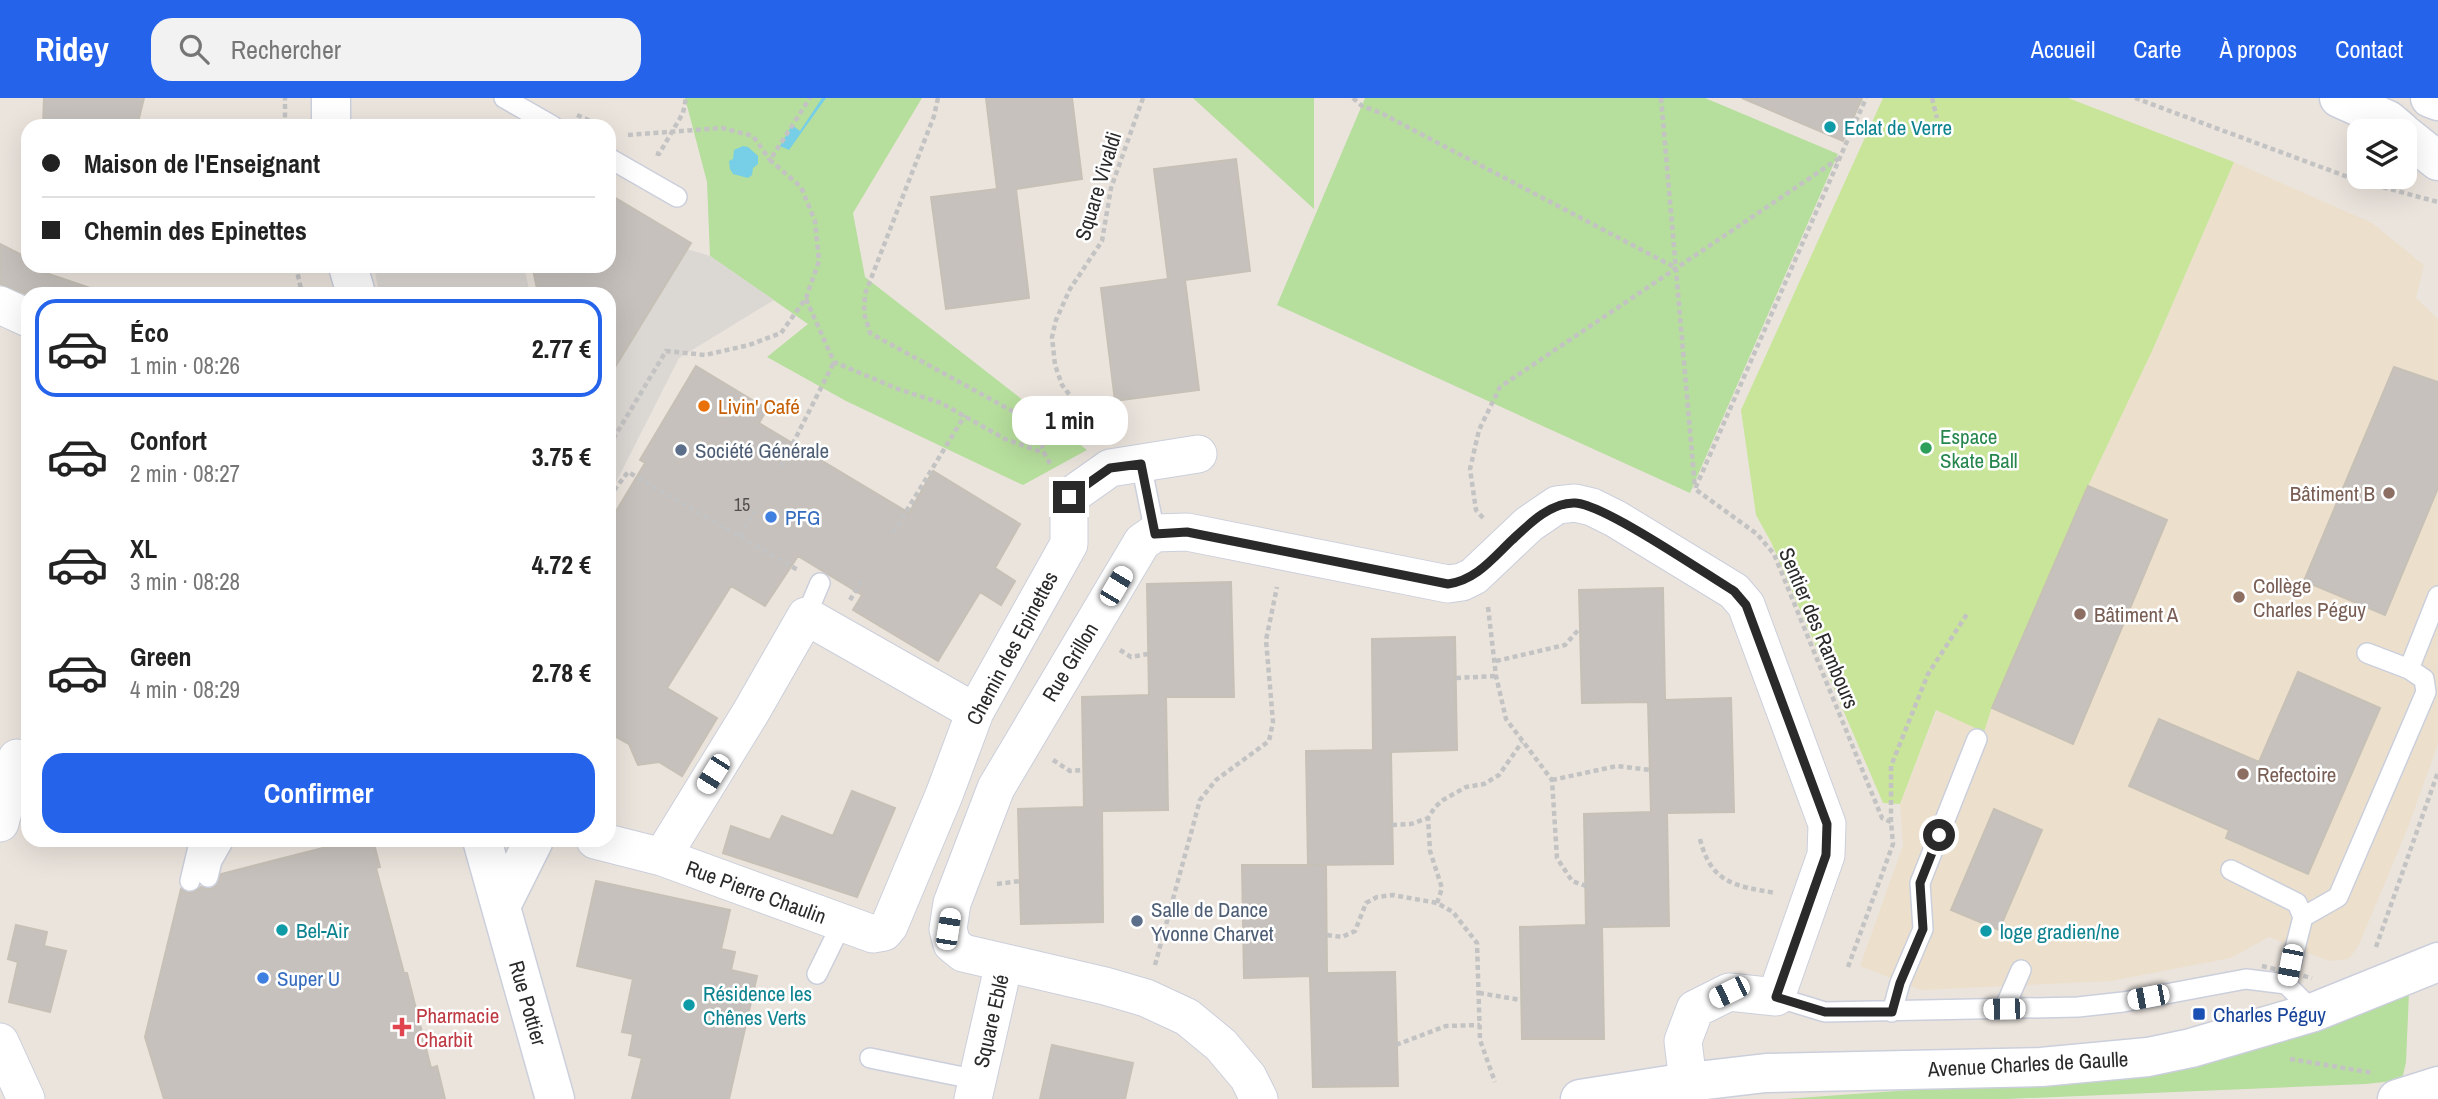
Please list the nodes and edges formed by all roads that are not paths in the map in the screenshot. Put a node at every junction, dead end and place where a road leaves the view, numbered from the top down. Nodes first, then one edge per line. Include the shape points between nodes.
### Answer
1 (331, 98) edge
2 (504, 98) edge
3 (2339, 98) edge
4 (2430, 98) edge
5 (2438, 102) edge
6 (331, 119) edge
7 (541, 119) edge
8 (2384, 119) edge
9 (2417, 143) edge
10 (2438, 160) edge
11 (616, 162) edge
12 (677, 197) dead end
13 (0, 304) edge
14 (21, 314) edge
15 (1198, 454) dead end
16 (1125, 466) junction
17 (1155, 534) junction
18 (820, 583) road end
19 (2438, 596) edge
20 (806, 616) junction
21 (2367, 653) dead end
22 (2409, 669) junction
23 (975, 712) junction
24 (1976, 738) dead end
25 (15, 758) edge
26 (0, 823) edge
27 (616, 843) edge
28 (198, 847) edge
29 (220, 847) edge
30 (484, 847) edge
31 (530, 847) edge
32 (662, 857) junction
33 (2231, 870) dead end
34 (501, 906) junction
35 (2303, 918) junction
36 (842, 923) junction
37 (889, 926) joint
38 (2438, 962) edge
39 (1004, 963) junction
40 (2021, 970) dead end
41 (817, 974) dead end
42 (2286, 984) junction
43 (2316, 990) junction
44 (1776, 997) junction
45 (2004, 1009) junction
46 (1892, 1012) junction
47 (0, 1042) edge
48 (870, 1058) dead end
49 (2438, 1086) edge
50 (2389, 1087) edge
51 (976, 1089) edge
52 (1689, 1090) edge
53 (26, 1099) edge
54 (555, 1099) edge
55 (1259, 1099) edge
56 (1580, 1099) edge

1 - 6 main road
2 - 7 lane
3 - 8 main road
4 - 5 main road
9 - 10 main road
11 - 12 lane
13 - 14 street
15 - 16 street, Chemin des Epinettes
16 - 17 lane
16 - 23 street, Chemin des Epinettes via 1069,497 1069,544
17 - 39 street, Rue Grillon via 1142,542 996,788 952,904 948,929 952,944 963,953
17 - 44 street via 1187,532 1448,584 1474,576 1529,524 1557,505 1576,503 1592,506 1734,591 1746,605 1827,824 1826,855
18 - 20 lane
19 - 22 lane
20 - 23 street
20 - 32 street
21 - 22 lane
22 - 35 lane via 2424,680 2426,692 2338,897
23 - 37 street, Chemin des Epinettes
24 - 46 lane via 1920,883 1923,929
25 - 26 street
27 - 32 street, Rue Pierre Chaulin
28 - 29 lane via 199,879
30 - 34 main road, Rue Pottier
31 - 34 main road
32 - 36 street, Rue Pierre Chaulin
33 - 35 lane via 2297,903
34 - 54 main road, Rue Pottier
35 - 42 lane
36 - 37 street, Rue Pierre Chaulin via 873,934
36 - 41 lane
38 - 43 main road, Avenue Charles de Gaulle
39 - 51 street, Square Eblé
39 - 55 street, Rue Grillon via 1146,998 1187,1017 1221,1045 1248,1077
40 - 45 lane
42 - 43 lane
42 - 45 lane via 2246,979 2101,1005
43 - 52 main road, Avenue Charles de Gaulle via 2191,1048 2148,1057 2041,1067 1766,1073
44 - 46 lane via 1825,1012
44 - 52 street via 1729,992 1695,1009 1683,1041
45 - 46 lane
47 - 53 street
48 - 51 lane, Square Eblé
49 - 50 main road
52 - 56 main road, Avenue Charles de Gaulle

